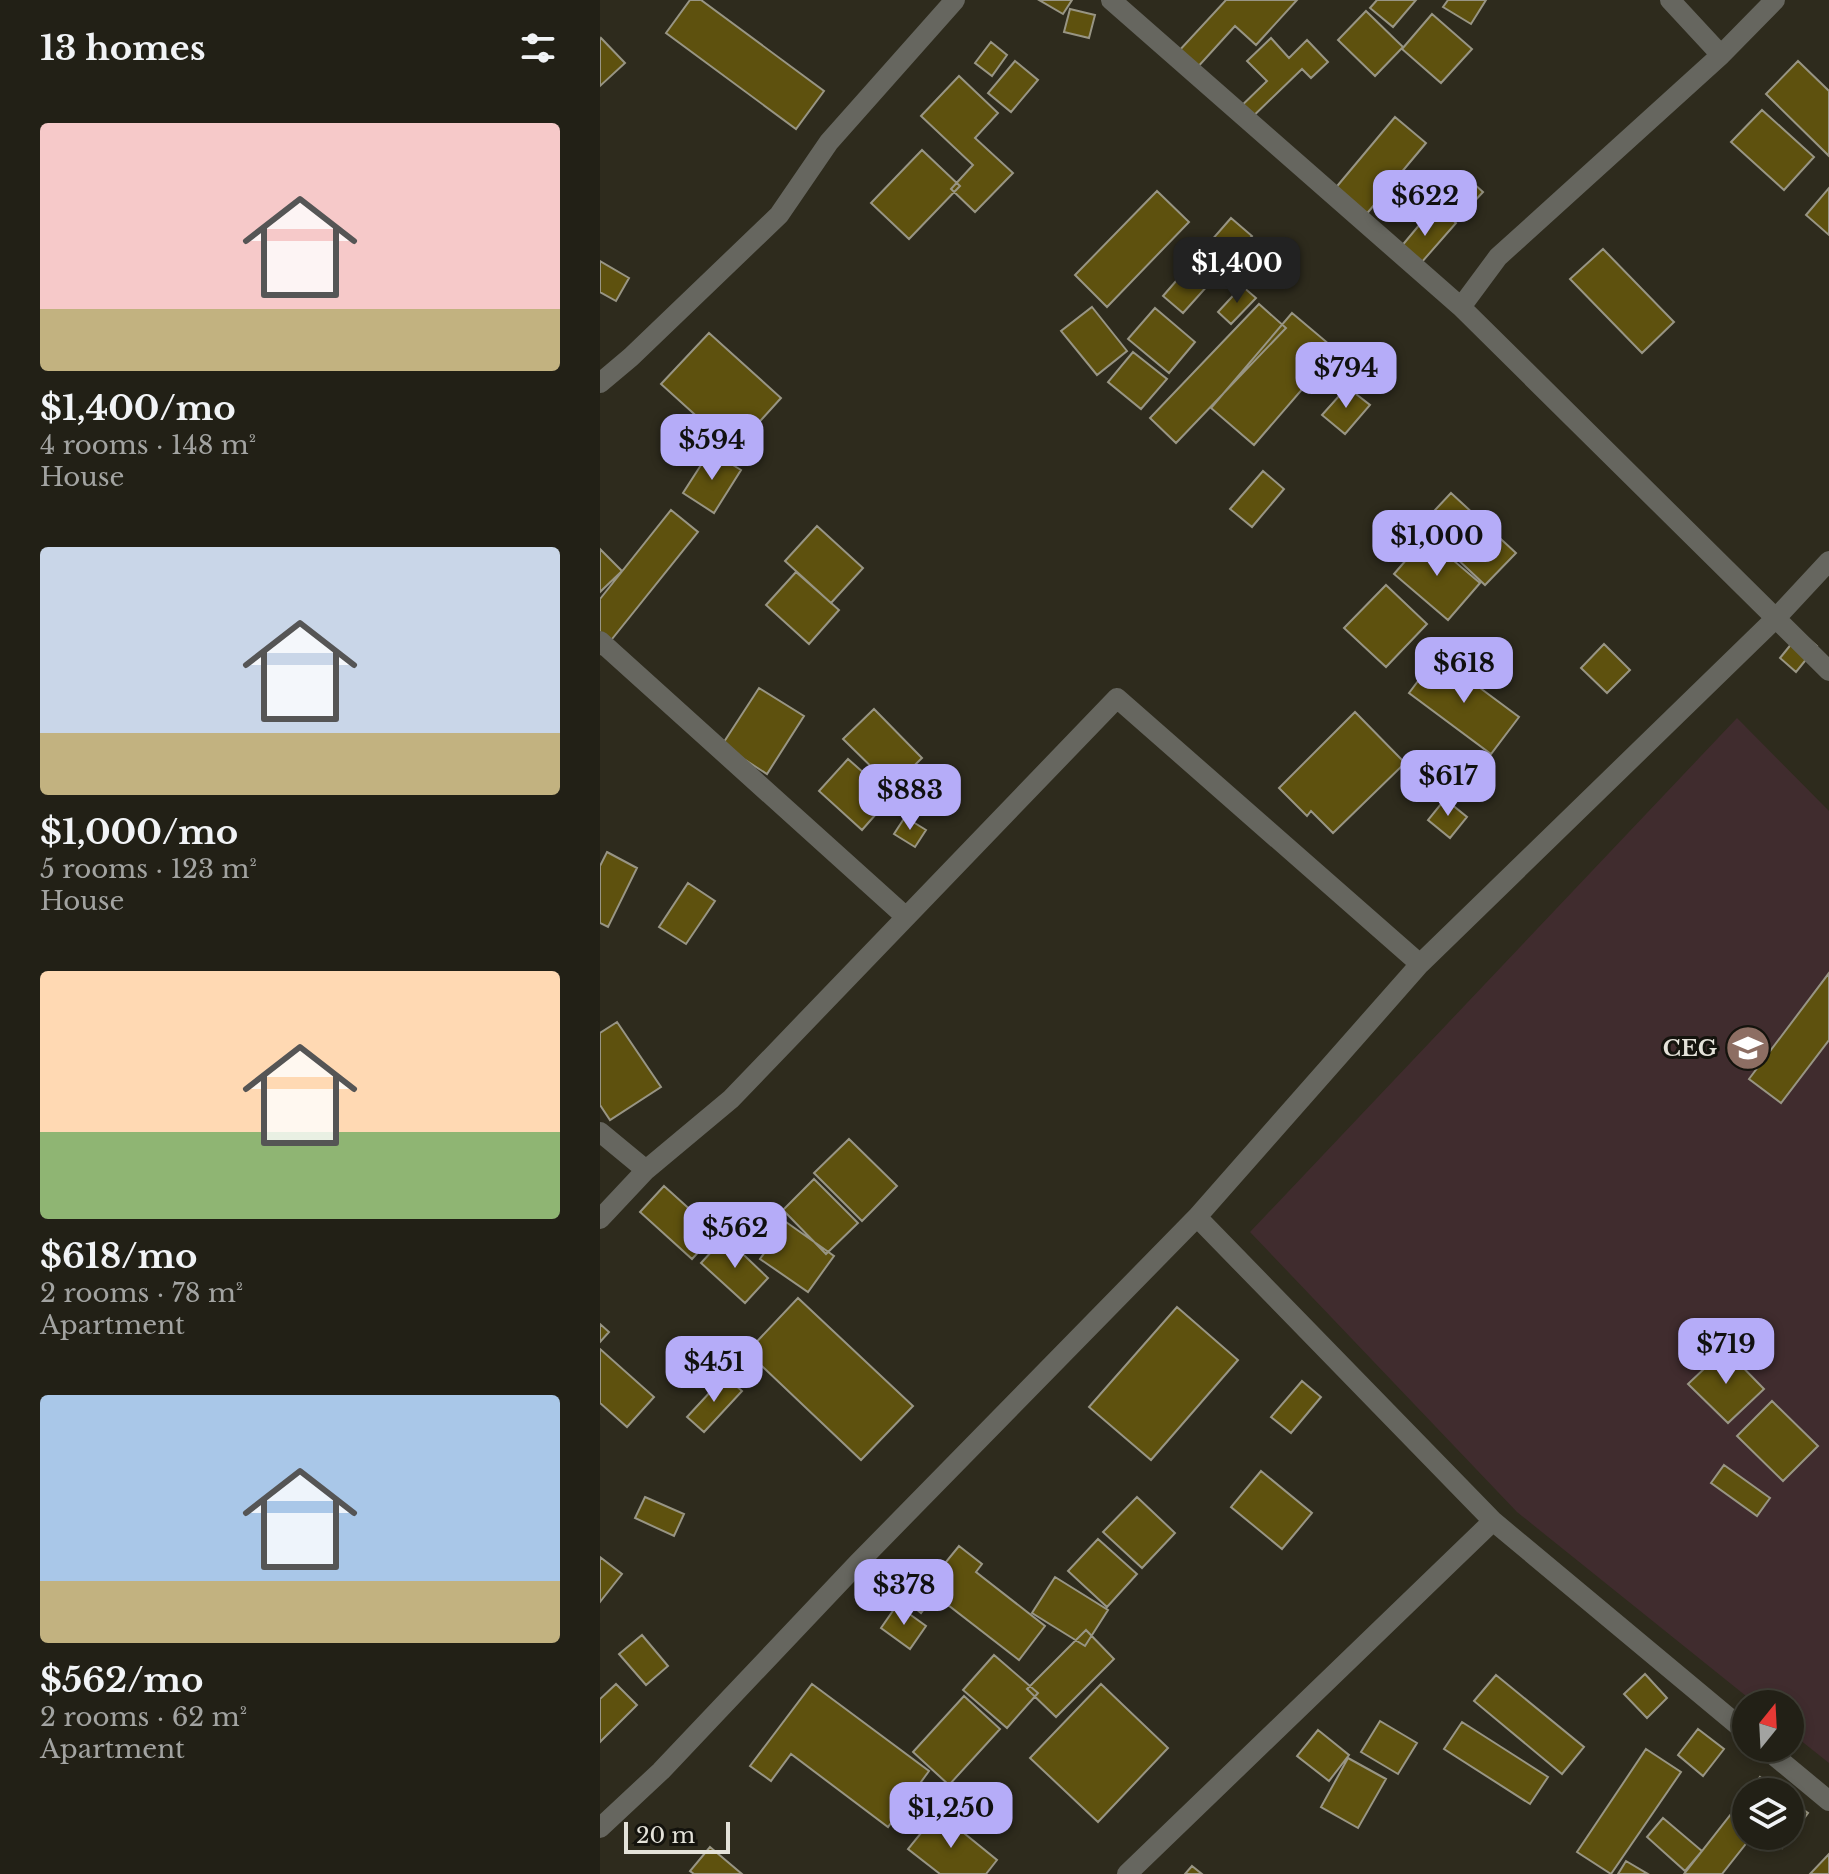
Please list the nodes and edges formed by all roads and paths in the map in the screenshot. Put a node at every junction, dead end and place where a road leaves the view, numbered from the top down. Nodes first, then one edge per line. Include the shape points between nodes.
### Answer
1 (955, 0) edge
2 (1111, 0) edge
3 (1670, 0) edge
4 (1775, 0) edge
5 (1721, 55) junction
6 (1461, 307) junction
7 (600, 383) edge
8 (1829, 561) edge
9 (1777, 617) junction
10 (600, 641) edge
11 (1829, 671) edge
12 (906, 917) junction
13 (1420, 964) junction
14 (600, 1132) edge
15 (646, 1170) junction
16 (1197, 1217) junction
17 (600, 1219) edge
18 (1493, 1521) junction
19 (1732, 1720) edge
20 (1782, 1762) edge
21 (1829, 1801) edge
22 (600, 1828) edge
23 (1127, 1874) edge

1 - 7 street via 829,142 779,215
2 - 6 street
3 - 5 street
4 - 5 street
5 - 6 street via 1498,257
6 - 9 street
8 - 9 street
9 - 11 street
9 - 13 street
10 - 12 street
12 - 13 street via 1117,698
12 - 15 street via 731,1099
13 - 16 street
14 - 15 street
15 - 17 street
16 - 18 street
16 - 22 street
18 - 19 street
18 - 23 street
20 - 21 street

